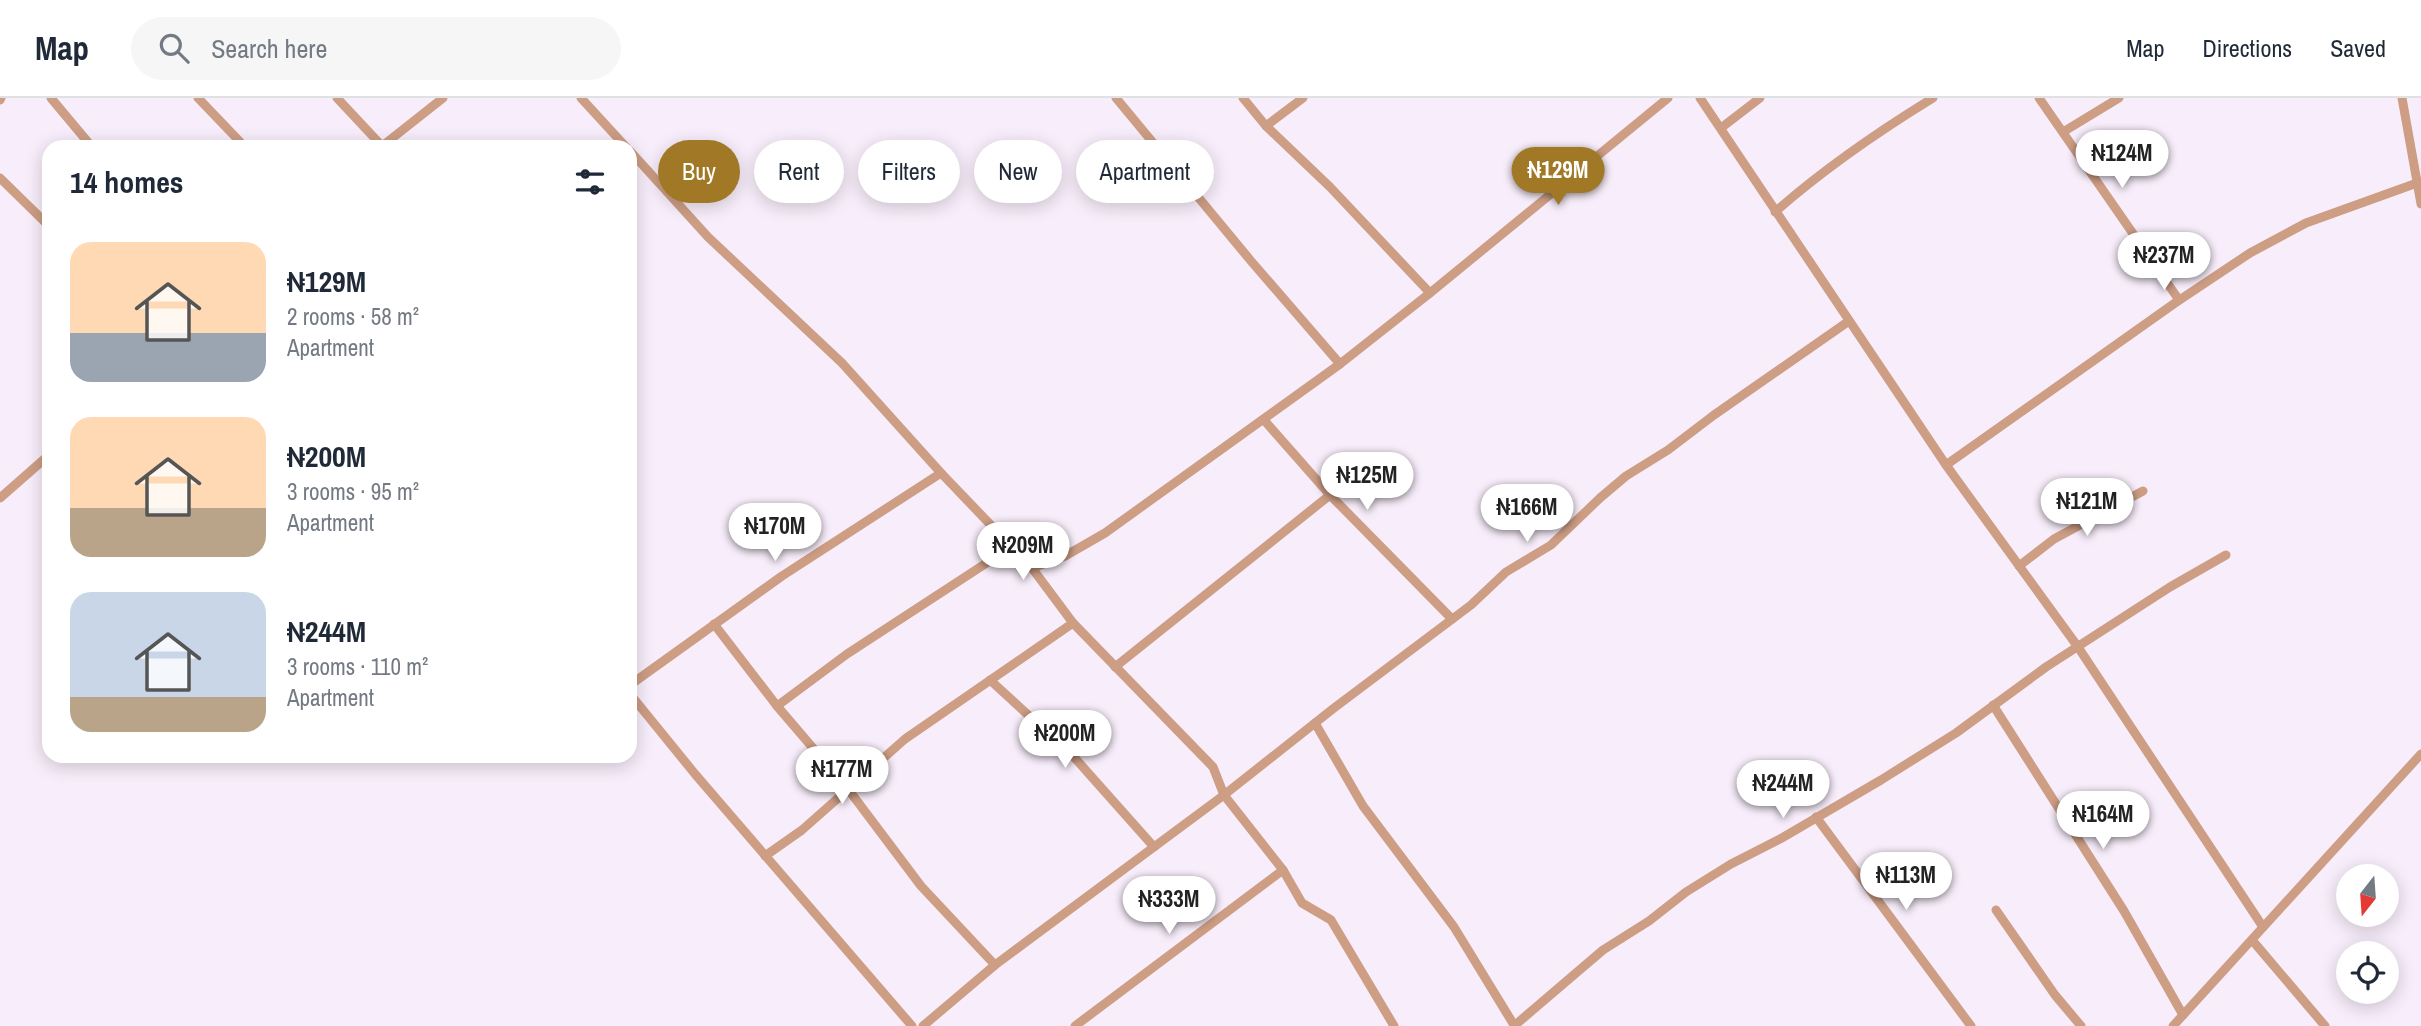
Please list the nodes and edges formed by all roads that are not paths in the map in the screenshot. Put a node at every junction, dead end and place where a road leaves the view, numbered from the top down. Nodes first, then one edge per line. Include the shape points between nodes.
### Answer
1 (51, 98) edge
2 (198, 98) edge
3 (337, 98) edge
4 (443, 98) edge
5 (581, 98) edge
6 (1116, 98) edge
7 (1243, 98) edge
8 (1303, 98) edge
9 (1668, 98) edge
10 (1700, 98) edge
11 (1760, 98) edge
12 (1933, 98) edge
13 (2039, 98) edge
14 (2119, 98) edge
15 (2402, 98) edge
16 (1266, 126) junction
17 (1721, 128) junction
18 (2063, 132) junction
19 (86, 140) edge
20 (238, 140) edge
21 (376, 140) edge
22 (391, 140) edge
23 (620, 140) edge
24 (637, 159) edge
25 (0, 178) edge
26 (2417, 183) junction
27 (2421, 204) edge
28 (1775, 212) junction
29 (42, 219) edge
30 (1430, 293) junction
31 (2179, 300) junction
32 (1849, 321) junction
33 (1340, 364) junction
34 (1264, 420) junction
35 (42, 461) edge
36 (1946, 465) junction
37 (941, 473) junction
38 (2143, 491) dead end
39 (1330, 495) junction
40 (0, 498) edge
41 (1011, 547) junction
42 (2226, 555) dead end
43 (2019, 566) junction
44 (1032, 568) junction
45 (1452, 619) junction
46 (1073, 623) junction
47 (714, 624) junction
48 (2078, 647) junction
49 (1115, 667) junction
50 (637, 680) edge
51 (990, 680) junction
52 (637, 703) edge
53 (1993, 705) junction
54 (777, 706) junction
55 (1315, 723) junction
56 (2421, 754) edge
57 (848, 789) junction
58 (1224, 795) junction
59 (1816, 817) junction
60 (1154, 847) junction
61 (765, 856) junction
62 (1283, 870) junction
63 (1996, 910) dead end
64 (2263, 927) junction
65 (2252, 940) junction
66 (995, 965) junction
67 (2183, 1015) junction
68 (912, 1026) edge
69 (923, 1026) edge
70 (1075, 1026) edge
71 (1394, 1026) edge
72 (1514, 1026) edge
73 (1971, 1026) edge
74 (2081, 1026) edge
75 (2173, 1026) edge
76 (2325, 1026) edge

1 - 19 street
2 - 20 street
3 - 21 street
4 - 22 street
5 - 23 street
6 - 33 street
7 - 16 street
8 - 16 street
9 - 30 street
10 - 17 street
11 - 17 street
12 - 28 street via 1816,176
13 - 18 street
14 - 18 street
15 - 26 street
16 - 30 street
17 - 28 street
18 - 31 street
24 - 37 street via 708,237 842,363
25 - 29 street
26 - 27 street
26 - 31 street via 2306,223 2249,253
28 - 32 street
30 - 33 street
31 - 36 street
32 - 36 street
32 - 45 street via 1626,476 1552,545 1506,572
33 - 34 street
34 - 39 street
34 - 44 street via 1105,533
35 - 40 street
36 - 43 street
37 - 41 street
37 - 47 street
38 - 43 street via 2054,539
39 - 45 street
39 - 49 street
41 - 44 street
41 - 54 street via 847,654
42 - 48 street
43 - 48 street
44 - 46 street
45 - 55 street
46 - 49 street
46 - 51 street
47 - 50 street
47 - 54 street
48 - 53 street
48 - 64 street
49 - 58 street via 1213,767
51 - 57 street via 905,739
51 - 60 street via 1073,757
52 - 61 street
53 - 59 street via 1956,733
53 - 67 street
54 - 57 street
55 - 58 street
55 - 72 street via 1363,806 1454,927
56 - 64 street
57 - 61 street
57 - 66 street via 921,886
58 - 60 street
58 - 62 street
59 - 72 street via 1686,892 1603,950
59 - 73 street
60 - 66 street
61 - 68 street
62 - 70 street
62 - 71 street via 1301,903 1331,920
63 - 74 street
64 - 65 street
65 - 67 street
65 - 76 street
66 - 69 street
67 - 75 street

